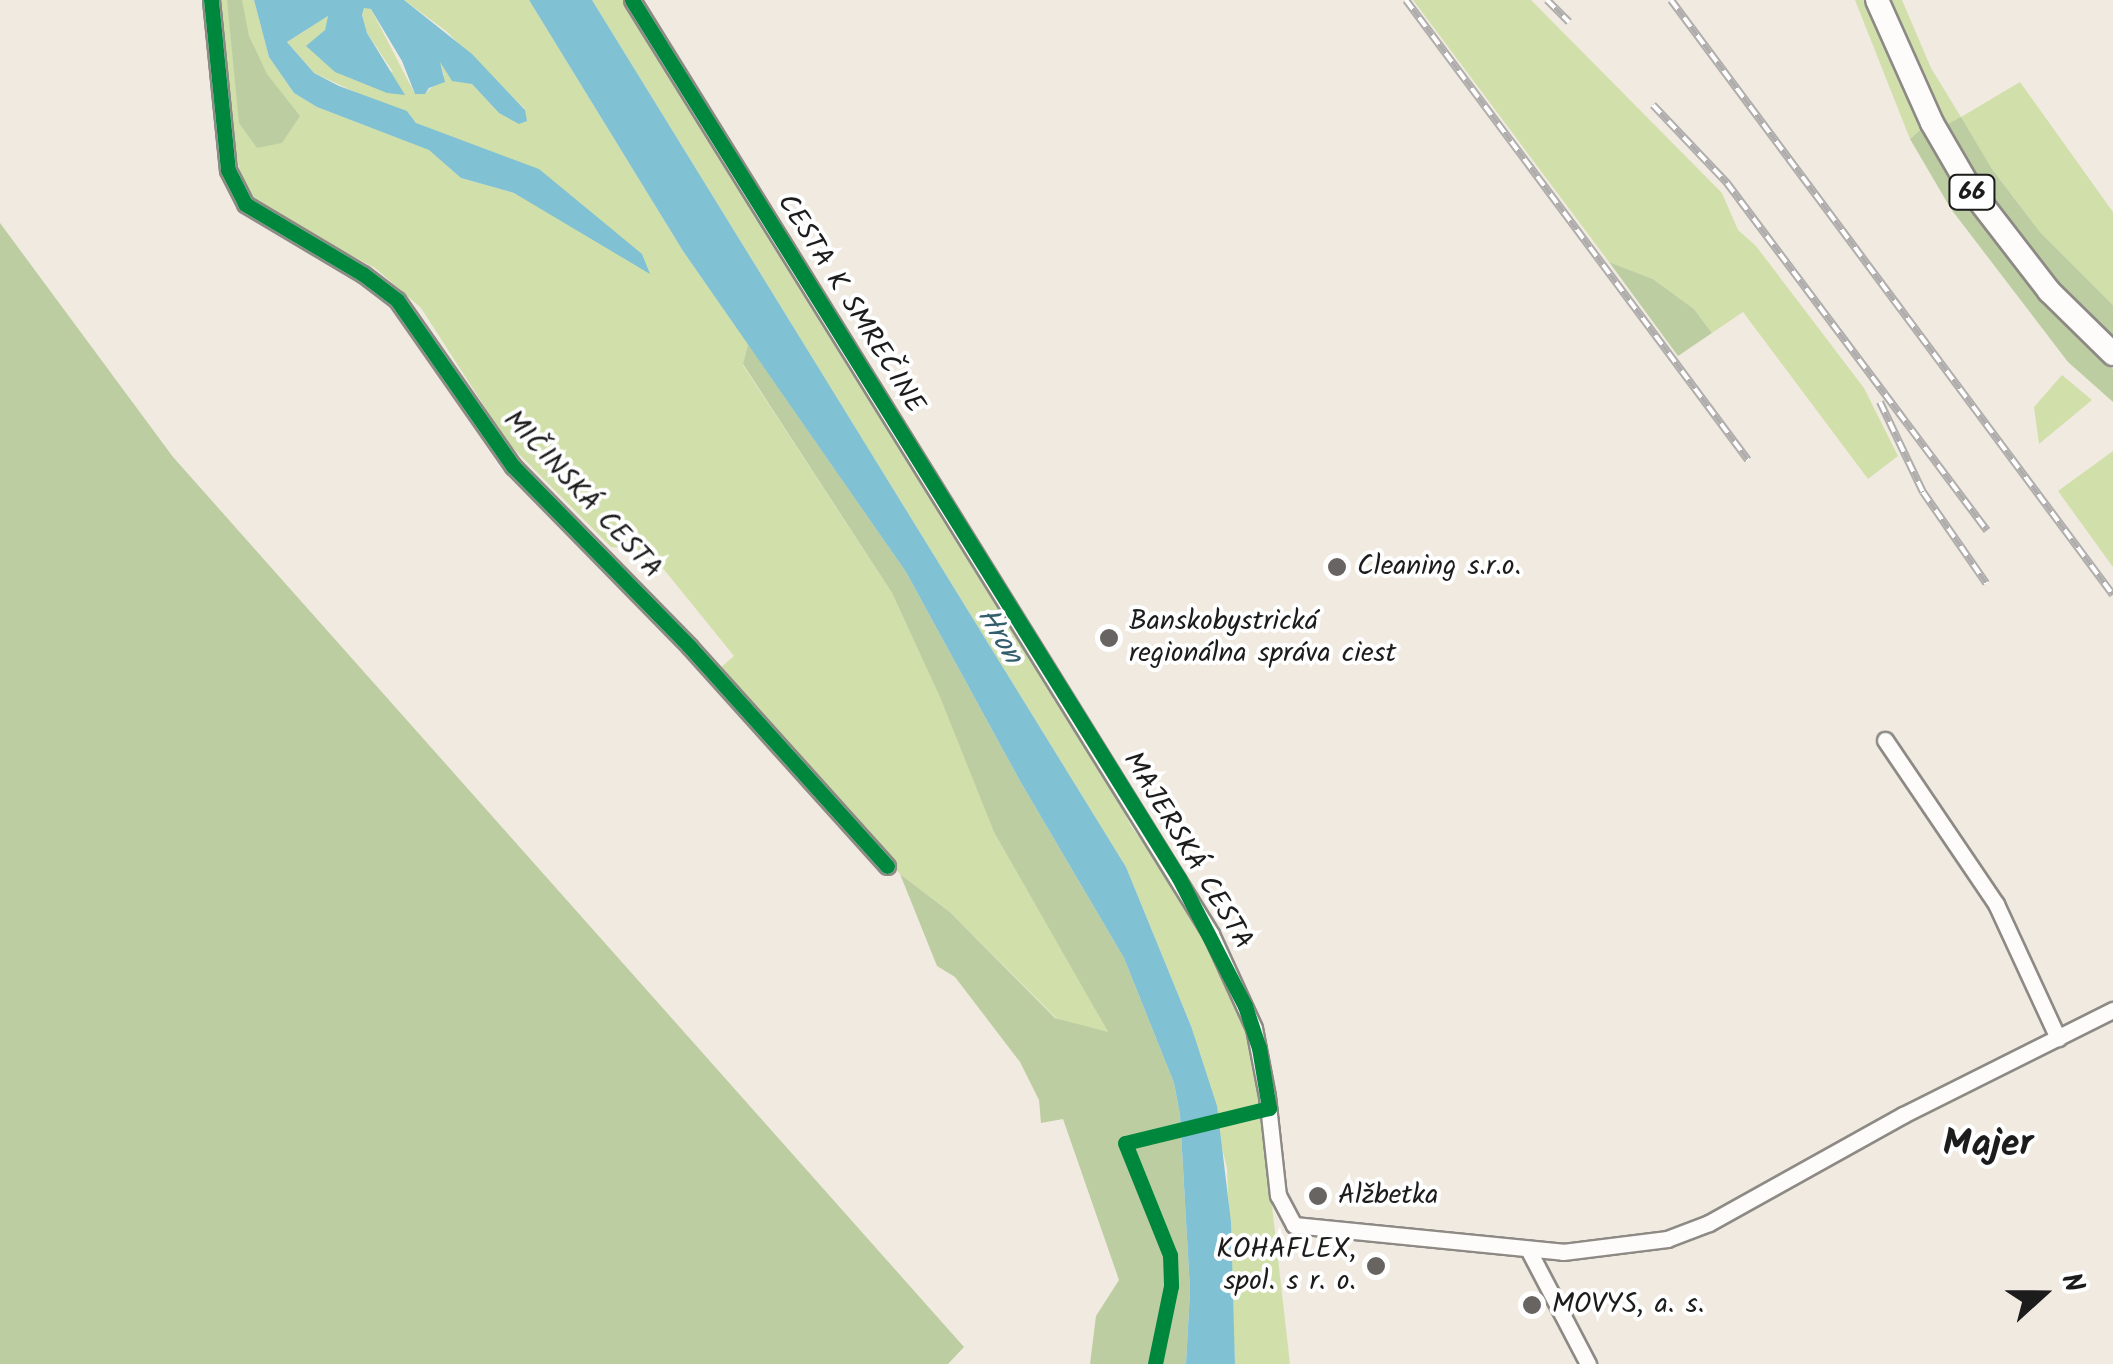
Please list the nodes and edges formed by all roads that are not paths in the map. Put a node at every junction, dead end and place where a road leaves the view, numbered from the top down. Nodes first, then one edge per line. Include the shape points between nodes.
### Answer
1 (211, 0) edge
2 (632, 0) edge
3 (1876, 0) edge
4 (2113, 354) edge
5 (1027, 635) joint
6 (1885, 740) dead end
7 (887, 866) dead end
8 (2111, 1016) edge
9 (2058, 1038) junction
10 (1528, 1249) junction
11 (1588, 1364) edge

1 - 7 street, MIČINSKÁ CESTA via 228,170 245,204 397,300 513,466 690,646
2 - 5 street, CESTA K SMREČINE
3 - 4 main road, 66 via 1971,190 2050,291
5 - 10 street, MAJERSKÁ CESTA via 1179,878 1239,991 1259,1048 1286,1218 1303,1228
6 - 9 street via 1996,904
8 - 9 street, MAJERSKÁ CESTA
9 - 10 street, MAJERSKÁ CESTA via 1903,1114 1690,1232 1574,1252
10 - 11 street

